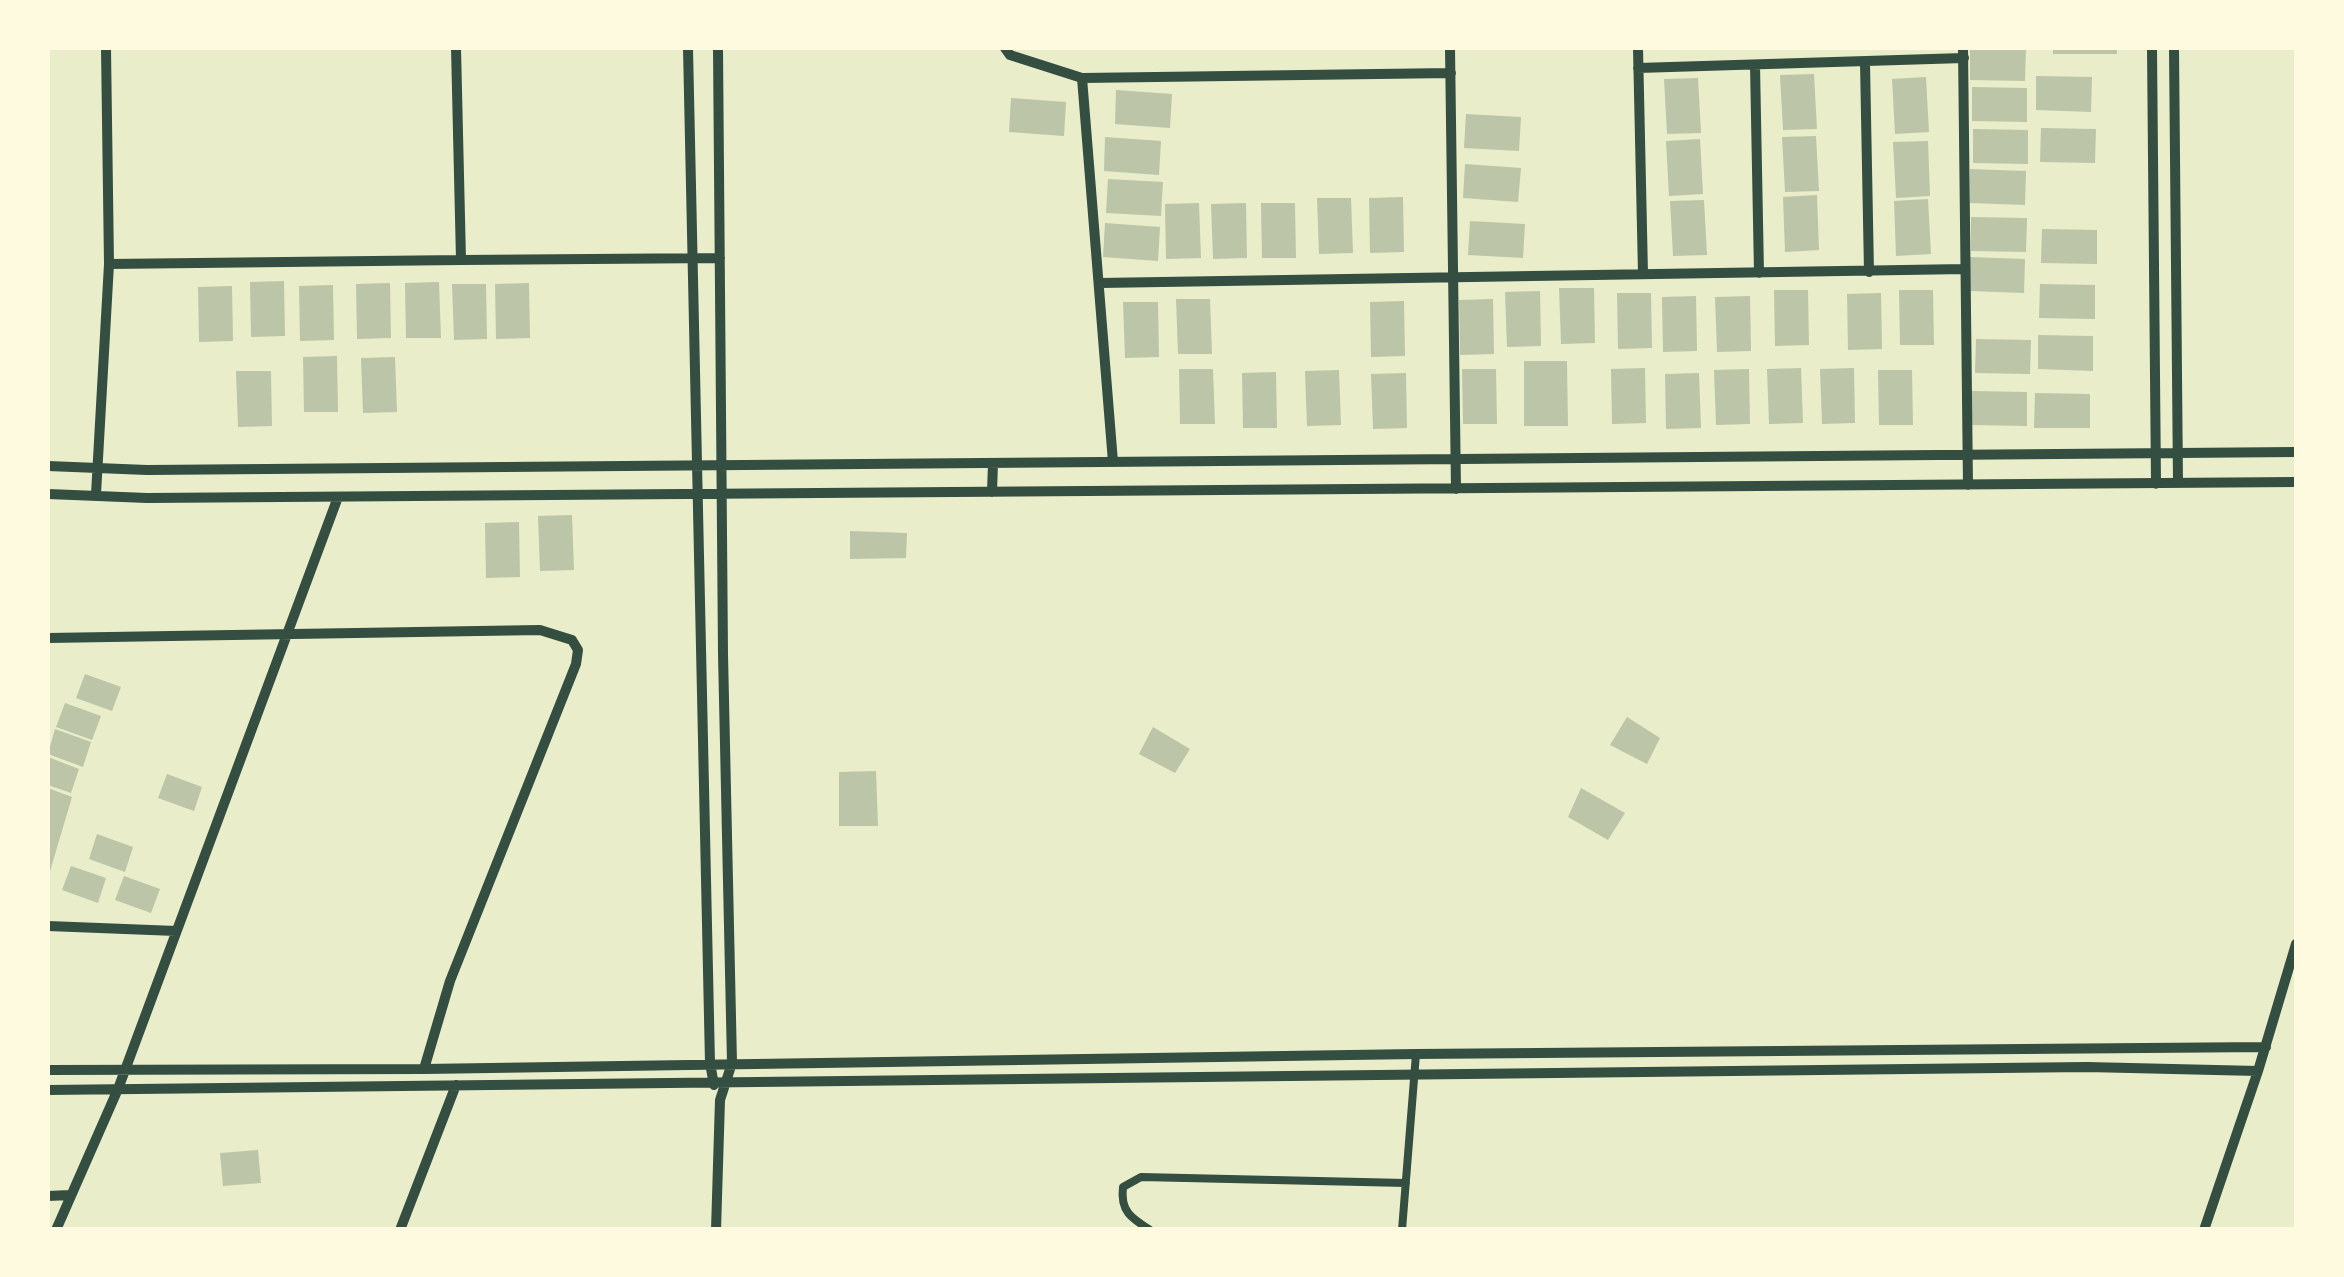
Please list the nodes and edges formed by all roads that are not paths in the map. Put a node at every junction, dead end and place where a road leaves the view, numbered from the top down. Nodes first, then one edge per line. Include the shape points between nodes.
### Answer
1 (106, 48) edge
2 (456, 48) edge
3 (688, 48) edge
4 (718, 48) edge
5 (1005, 48) edge
6 (1450, 48) edge
7 (1638, 48) edge
8 (2152, 48) edge
9 (2174, 48) edge
10 (1964, 53) edge
11 (1865, 62) junction
12 (1755, 65) junction
13 (1638, 68) junction
14 (1451, 73) junction
15 (1082, 78) junction
16 (720, 258) junction
17 (692, 259) junction
18 (461, 260) junction
19 (109, 264) junction
20 (1966, 268) junction
21 (1869, 272) junction
22 (1759, 273) junction
23 (1644, 274) junction
24 (1454, 276) junction
25 (1100, 283) junction
26 (2178, 452) junction
27 (2296, 452) edge
28 (2156, 454) junction
29 (1967, 456) junction
30 (1457, 459) junction
31 (1112, 462) junction
32 (993, 463) junction
33 (722, 465) junction
34 (48, 466) edge
35 (96, 466) junction
36 (697, 466) junction
37 (2296, 482) edge
38 (2178, 483) junction
39 (2156, 484) junction
40 (1968, 486) junction
41 (1456, 489) junction
42 (992, 492) junction
43 (48, 494) edge
44 (96, 494) junction
45 (698, 494) junction
46 (722, 494) junction
47 (338, 497) junction
48 (287, 633) junction
49 (48, 638) edge
50 (48, 926) edge
51 (176, 931) junction
52 (2296, 944) edge
53 (2266, 1047) junction
54 (1416, 1054) junction
55 (732, 1062) junction
56 (710, 1063) junction
57 (424, 1069) junction
58 (48, 1070) edge
59 (124, 1070) junction
60 (2258, 1070) junction
61 (1415, 1074) junction
62 (719, 1082) junction
63 (456, 1085) junction
64 (118, 1089) junction
65 (48, 1090) edge
66 (1406, 1183) junction
67 (70, 1195) junction
68 (48, 1196) edge
69 (56, 1230) edge
70 (400, 1230) edge
71 (716, 1230) edge
72 (1150, 1230) edge
73 (1402, 1230) edge
74 (2204, 1230) edge

1 - 19 street
2 - 18 street
3 - 17 street
4 - 16 street
5 - 15 street
6 - 14 street
7 - 13 street
8 - 28 street
9 - 26 street
10 - 11 street
10 - 20 street
11 - 12 street
11 - 21 street
12 - 13 street
12 - 22 street
13 - 23 street
14 - 15 street
14 - 24 street
15 - 25 street
16 - 17 street
16 - 33 street
17 - 18 street
17 - 36 street
18 - 19 street
19 - 35 street
20 - 21 street
20 - 29 street
21 - 22 street
22 - 23 street
23 - 24 street
24 - 25 street
24 - 30 street
25 - 31 street
26 - 27 street
26 - 28 street
26 - 38 street
28 - 29 street
28 - 39 street
29 - 30 street
29 - 40 street
30 - 31 street
30 - 41 street
31 - 32 street
32 - 33 street
32 - 42 street
33 - 36 street
33 - 46 street
34 - 35 street
35 - 36 street
35 - 44 street
36 - 45 street
37 - 38 street
38 - 39 street
39 - 40 street
40 - 41 street
41 - 42 street
42 - 46 street
43 - 44 street
44 - 47 street
45 - 46 street
45 - 47 street
45 - 56 street
46 - 55 street
47 - 48 street
48 - 49 street
48 - 51 street
48 - 57 street via 540,630 563,635 578,650 450,981
50 - 51 street
51 - 59 street
52 - 53 street
53 - 54 street
53 - 60 street
54 - 55 street
54 - 61 lane
55 - 56 street
55 - 62 street
56 - 57 street
56 - 62 street
57 - 59 street
58 - 59 street
59 - 64 street
60 - 61 street
60 - 74 street
61 - 62 street
61 - 66 lane
62 - 63 street
62 - 71 street
63 - 64 street
63 - 70 street
64 - 65 street
64 - 67 street
66 - 72 lane via 1141,1177 1124,1187 1122,1201 1130,1218
66 - 73 lane
67 - 68 street
67 - 69 street

